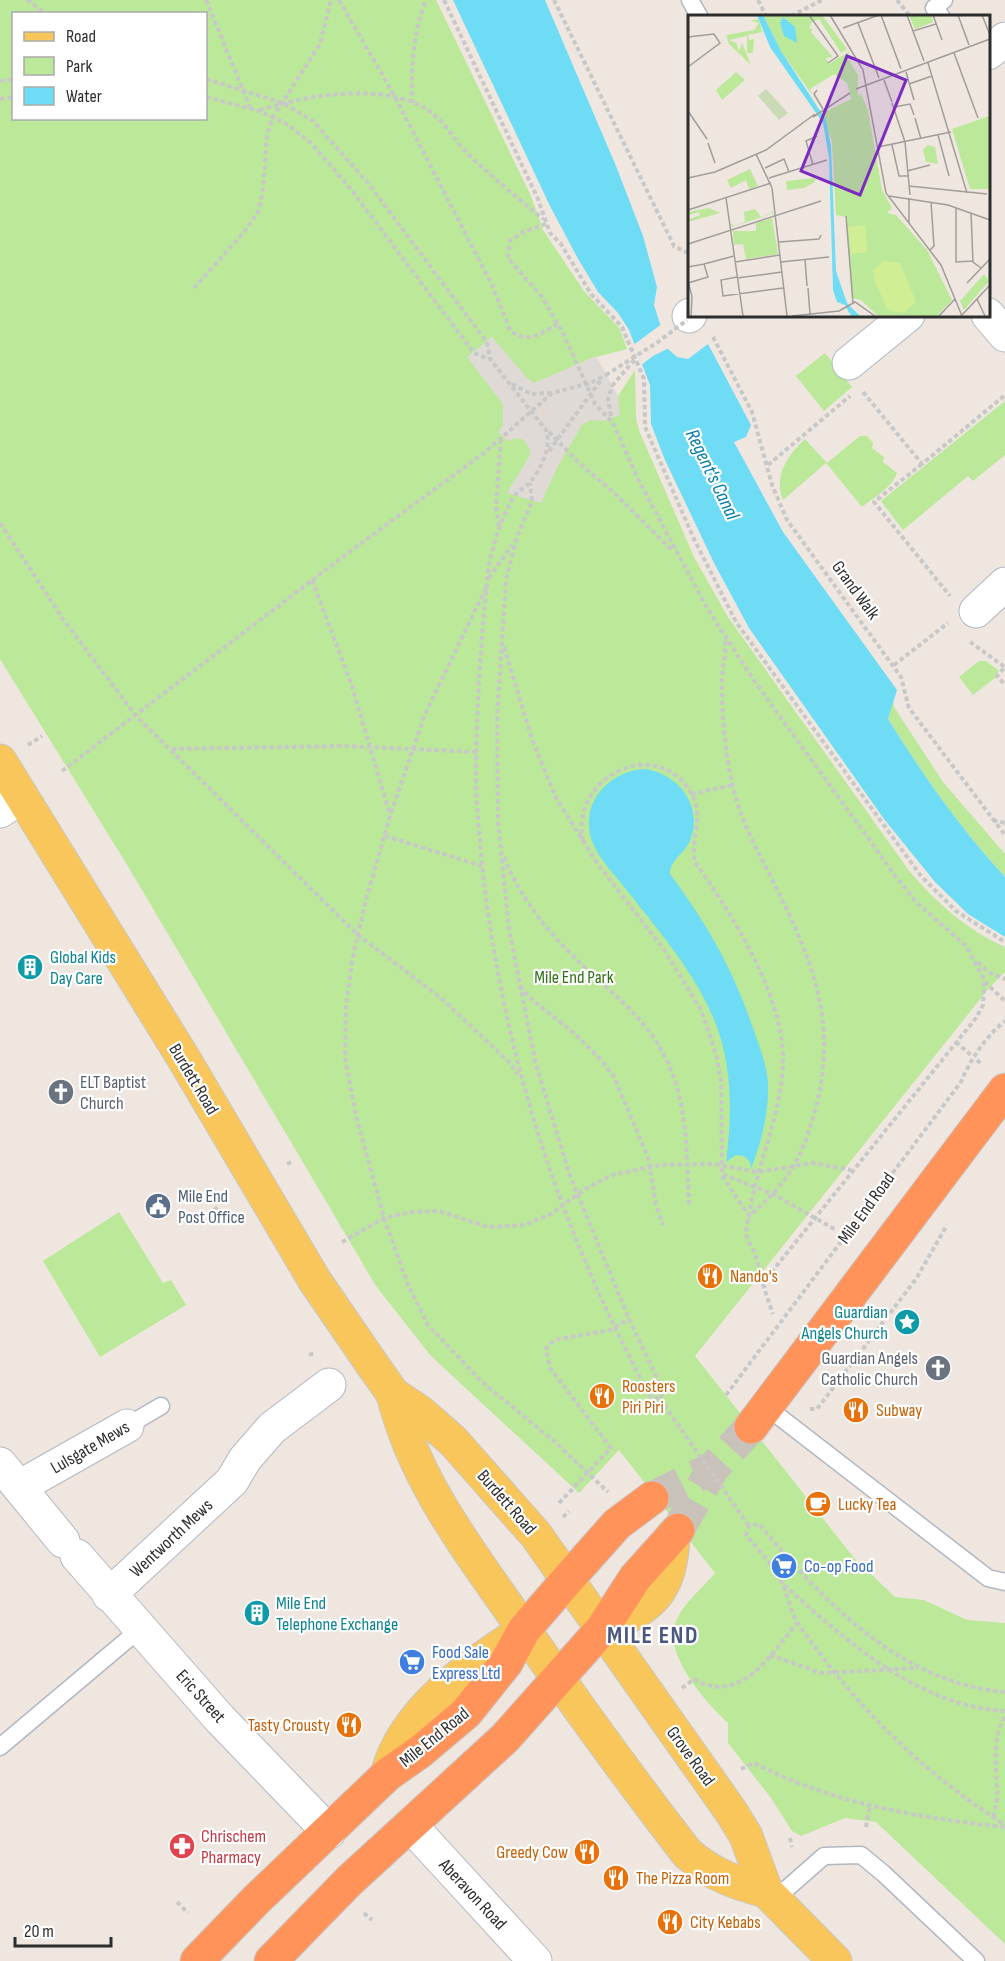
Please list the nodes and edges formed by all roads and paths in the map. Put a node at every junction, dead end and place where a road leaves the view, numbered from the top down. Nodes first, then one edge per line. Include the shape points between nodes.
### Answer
1 (27, 0) edge
2 (206, 0) edge
3 (331, 0) edge
4 (339, 0) edge
5 (426, 0) edge
6 (444, 0) edge
7 (554, 0) edge
8 (690, 0) edge
9 (758, 0) edge
10 (822, 0) edge
11 (897, 0) edge
12 (43, 12) edge
13 (698, 15) edge
14 (766, 15) edge
15 (793, 15) edge
16 (910, 15) edge
17 (1005, 39) edge
18 (990, 51) edge
19 (207, 79) edge
20 (244, 89) junction
21 (207, 97) edge
22 (395, 97) junction
23 (283, 103) junction
24 (412, 103) junction
25 (251, 108) junction
26 (259, 111) junction
27 (273, 117) junction
28 (545, 221) junction
29 (688, 253) edge
30 (194, 288) dead end
31 (907, 316) edge
32 (989, 316) edge
33 (689, 317) edge
34 (557, 324) junction
35 (1005, 335) edge
36 (716, 343) dead end
37 (645, 350) junction
38 (490, 359) junction
39 (606, 375) junction
40 (854, 375) junction
41 (507, 381) junction
42 (585, 383) junction
43 (557, 391) junction
44 (590, 394) junction
45 (1005, 396) edge
46 (532, 410) junction
47 (614, 423) junction
48 (544, 425) junction
49 (502, 435) junction
50 (556, 441) junction
51 (545, 456) junction
52 (922, 464) junction
53 (768, 465) junction
54 (530, 483) junction
55 (0, 523) edge
56 (499, 529) junction
57 (517, 537) junction
58 (679, 559) junction
59 (312, 580) junction
60 (487, 584) junction
61 (1005, 584) edge
62 (972, 614) junction
63 (723, 634) junction
64 (503, 637) junction
65 (894, 665) junction
66 (1005, 685) edge
67 (136, 716) junction
68 (42, 736) dead end
69 (31, 743) dead end
70 (369, 747) junction
71 (171, 748) junction
72 (413, 748) junction
73 (477, 752) junction
74 (0, 761) edge
75 (62, 771) dead end
76 (733, 785) junction
77 (691, 794) junction
78 (11, 804) edge
79 (390, 816) junction
80 (992, 819) junction
81 (1005, 824) edge
82 (1005, 835) edge
83 (385, 836) junction
84 (583, 841) junction
85 (501, 851) junction
86 (482, 866) junction
87 (358, 934) junction
88 (1005, 942) edge
89 (970, 952) junction
90 (983, 978) junction
91 (1005, 979) edge
92 (517, 980) junction
93 (1005, 1001) edge
94 (1005, 1021) edge
95 (956, 1042) junction
96 (971, 1055) dead end
97 (977, 1060) dead end
98 (982, 1065) dead end
99 (522, 1082) junction
100 (1005, 1090) edge
101 (293, 1161) dead end
102 (687, 1163) junction
103 (287, 1164) dead end
104 (720, 1165) junction
105 (651, 1166) junction
106 (794, 1167) junction
107 (851, 1170) junction
108 (758, 1172) junction
109 (722, 1174) junction
110 (754, 1186) junction
111 (576, 1195) junction
112 (775, 1195) junction
113 (220, 1206) dead end
114 (561, 1207) junction
115 (689, 1207) dead end
116 (214, 1210) dead end
117 (749, 1216) junction
118 (814, 1216) junction
119 (384, 1218) junction
120 (663, 1225) dead end
121 (836, 1230) dead end
122 (342, 1242) dead end
123 (762, 1284) junction
124 (772, 1314) dead end
125 (628, 1319) junction
126 (614, 1327) junction
127 (329, 1384) dead end
128 (393, 1394) junction
129 (726, 1395) dead end
130 (660, 1399) junction
131 (161, 1406) dead end
132 (759, 1418) joint
133 (127, 1426) joint
134 (586, 1473) junction
135 (9, 1482) edge
136 (611, 1495) dead end
137 (652, 1498) tunnel mouth
138 (559, 1503) dead end
139 (569, 1511) dead end
140 (563, 1517) dead end
141 (749, 1526) junction
142 (675, 1533) tunnel mouth
143 (568, 1579) junction
144 (1005, 1582) edge
145 (782, 1583) junction
146 (109, 1595) junction
147 (797, 1622) junction
148 (140, 1629) junction
149 (602, 1629) junction
150 (524, 1630) junction
151 (770, 1655) junction
152 (919, 1668) junction
153 (551, 1671) junction
154 (891, 1671) junction
155 (837, 1673) junction
156 (679, 1690) dead end
157 (1005, 1692) edge
158 (1005, 1711) edge
159 (1005, 1716) edge
160 (0, 1747) edge
161 (739, 1770) dead end
162 (870, 1804) junction
163 (993, 1817) junction
164 (411, 1826) junction
165 (1005, 1826) edge
166 (866, 1827) dead end
167 (329, 1832) junction
168 (790, 1838) dead end
169 (792, 1847) dead end
170 (770, 1895) junction
171 (177, 1902) dead end
172 (364, 1912) dead end
173 (188, 1913) dead end
174 (372, 1920) dead end
175 (197, 1961) edge
176 (271, 1961) edge
177 (535, 1961) edge
178 (835, 1961) edge
179 (976, 1961) edge

1 - 12 path
2 - 20 path
3 - 23 path via 320,44
4 - 22 path
5 - 24 path via 414,50
6 - 28 path
7 - 29 path via 674,246
8 - 13 lane
9 - 14 path
10 - 15 path
11 - 16 path
17 - 18 street
19 - 20 path
20 - 23 path
20 - 25 path
21 - 25 path
22 - 23 path via 335,95
22 - 24 path
22 - 34 path via 492,285 510,330 529,338
23 - 26 path
23 - 27 path
23 - 38 path via 314,121 355,166 487,342
24 - 28 path via 435,116 469,155
25 - 26 path
26 - 27 path
27 - 30 path via 267,134 258,212
27 - 38 path via 295,129 322,156 474,353
28 - 34 path via 510,241 507,252 510,262 542,297
28 - 88 path via 591,294 622,327 642,375 645,427 736,622 921,876 956,911
31 - 40 street
32 - 35 street
33 - 37 path, bridge
34 - 42 path
36 - 53 path, Grand Walk via 752,412
37 - 39 path, bridge
37 - 47 path, bridge via 612,386 609,406
38 - 41 path
39 - 42 path
39 - 44 path
40 - 52 path
40 - 53 path
41 - 43 path via 531,394
41 - 46 path
42 - 43 path
42 - 44 path
43 - 46 path
44 - 47 path
44 - 50 path
45 - 52 path
46 - 48 path
46 - 49 path
47 - 58 path
48 - 50 path
48 - 51 path via 548,440
49 - 56 path via 496,506
49 - 59 path via 484,453
50 - 51 path
50 - 58 path
51 - 54 path
52 - 62 path via 874,502
53 - 65 path, Grand Walk via 787,520
54 - 56 path via 514,495
54 - 57 path via 532,501
55 - 67 path via 63,619
56 - 60 path
57 - 60 path
57 - 64 path via 506,579
58 - 63 path
59 - 67 path
59 - 70 path via 352,686
60 - 72 path
60 - 73 path
61 - 62 street
62 - 65 path via 946,624
62 - 66 path via 970,645 1005,668 997,675
63 - 76 path via 726,649 722,687
63 - 89 path via 908,893
64 - 84 path via 542,765 556,798
64 - 85 path via 497,727
65 - 80 path, Grand Walk via 904,683 909,708
67 - 71 path
67 - 75 path
68 - 69 path
70 - 71 path
70 - 72 path
70 - 79 path
71 - 87 path
72 - 73 path
72 - 79 path
73 - 86 path
74 - 78 main road, Burdett Road
76 - 77 path
76 - 106 path via 752,844 807,956 821,1002 825,1035 820,1091 806,1142
77 - 84 path via 662,768 626,767 604,778 591,796 581,824
77 - 108 path via 699,821 695,862 747,946 780,1031 782,1077
78 - 128 main road, Burdett Road via 183,1059 315,1281
79 - 83 path
80 - 81 path
80 - 82 path, Grand Walk
83 - 86 path
83 - 87 path
84 - 104 path via 665,951 701,1010 721,1081
85 - 92 path
85 - 102 path via 546,928 630,1006 650,1034 676,1083
86 - 99 path via 500,991
87 - 99 path via 441,998 510,1063
87 - 119 path via 346,1006 345,1057 356,1116
89 - 90 path
89 - 91 path via 988,972
90 - 93 path
90 - 95 path via 983,1005
92 - 105 path via 523,992 607,1066
92 - 111 path via 549,1112
94 - 129 path, Mile End Road via 996,1028 961,1082
95 - 96 path
95 - 107 path
97 - 98 path
99 - 114 path
100 - 132 highway
101 - 103 path
102 - 104 path
102 - 105 path
102 - 115 path
104 - 108 path
104 - 109 path
105 - 111 path via 612,1175
105 - 120 path
106 - 107 path via 813,1163
106 - 108 path
106 - 112 path
107 - 118 path
108 - 110 path
109 - 110 path
109 - 117 path
110 - 112 path
110 - 117 path
111 - 114 path
111 - 125 path
112 - 117 path
112 - 118 path
113 - 116 path
114 - 119 path via 540,1220 506,1228 488,1227 439,1211
114 - 126 path
117 - 123 path via 747,1236
118 - 121 path
118 - 123 path
119 - 122 path
119 - 134 path via 408,1285 428,1325 482,1382 554,1441
123 - 124 path
125 - 126 path
125 - 130 path via 663,1389
126 - 130 path via 651,1398
126 - 134 path via 554,1340 546,1349 550,1368 611,1448
127 - 146 street, Wentworth Mews via 272,1428 232,1480
128 - 143 main road, Burdett Road via 453,1441 526,1523
128 - 150 main road, Burdett Road via 400,1424 421,1472 453,1527
130 - 141 path, bridge
131 - 133 lane, Lulsgate Mews
132 - 144 lane via 831,1458 988,1578
133 - 135 street, Lulsgate Mews
134 - 136 path
134 - 138 path
135 - 146 street, Eric Street
137 - 143 highway, Mile End Road via 617,1524
139 - 140 path
141 - 145 path via 746,1535
141 - 152 path via 759,1524 851,1622
142 - 149 highway via 635,1578
143 - 149 main road, Burdett Road
143 - 150 highway, Mile End Road
145 - 147 path
145 - 154 path via 844,1638
146 - 148 street, Eric Street
147 - 151 path
147 - 155 path
148 - 160 lane
148 - 167 street, Eric Street
149 - 153 highway
149 - 170 main road, Grove Road via 732,1813 746,1836
150 - 153 main road, Burdett Road
150 - 167 highway, Mile End Road via 506,1663 466,1713 387,1775
151 - 155 path via 804,1670
151 - 156 path via 738,1684 713,1687 694,1680
152 - 154 path
152 - 157 path via 963,1685
153 - 164 highway via 505,1738
153 - 170 main road via 687,1853 734,1883
154 - 155 path
154 - 158 path via 978,1709
155 - 163 path via 893,1739
159 - 163 path via 994,1747 999,1799
161 - 162 path via 754,1763 814,1791
162 - 165 path
162 - 166 path
163 - 165 path
164 - 176 highway via 349,1881
164 - 177 street, Aberavon Road
167 - 175 highway, Mile End Road via 256,1899
168 - 169 path
170 - 178 main road, Grove Road
170 - 179 lane via 825,1856 861,1855
171 - 173 path
172 - 174 path

